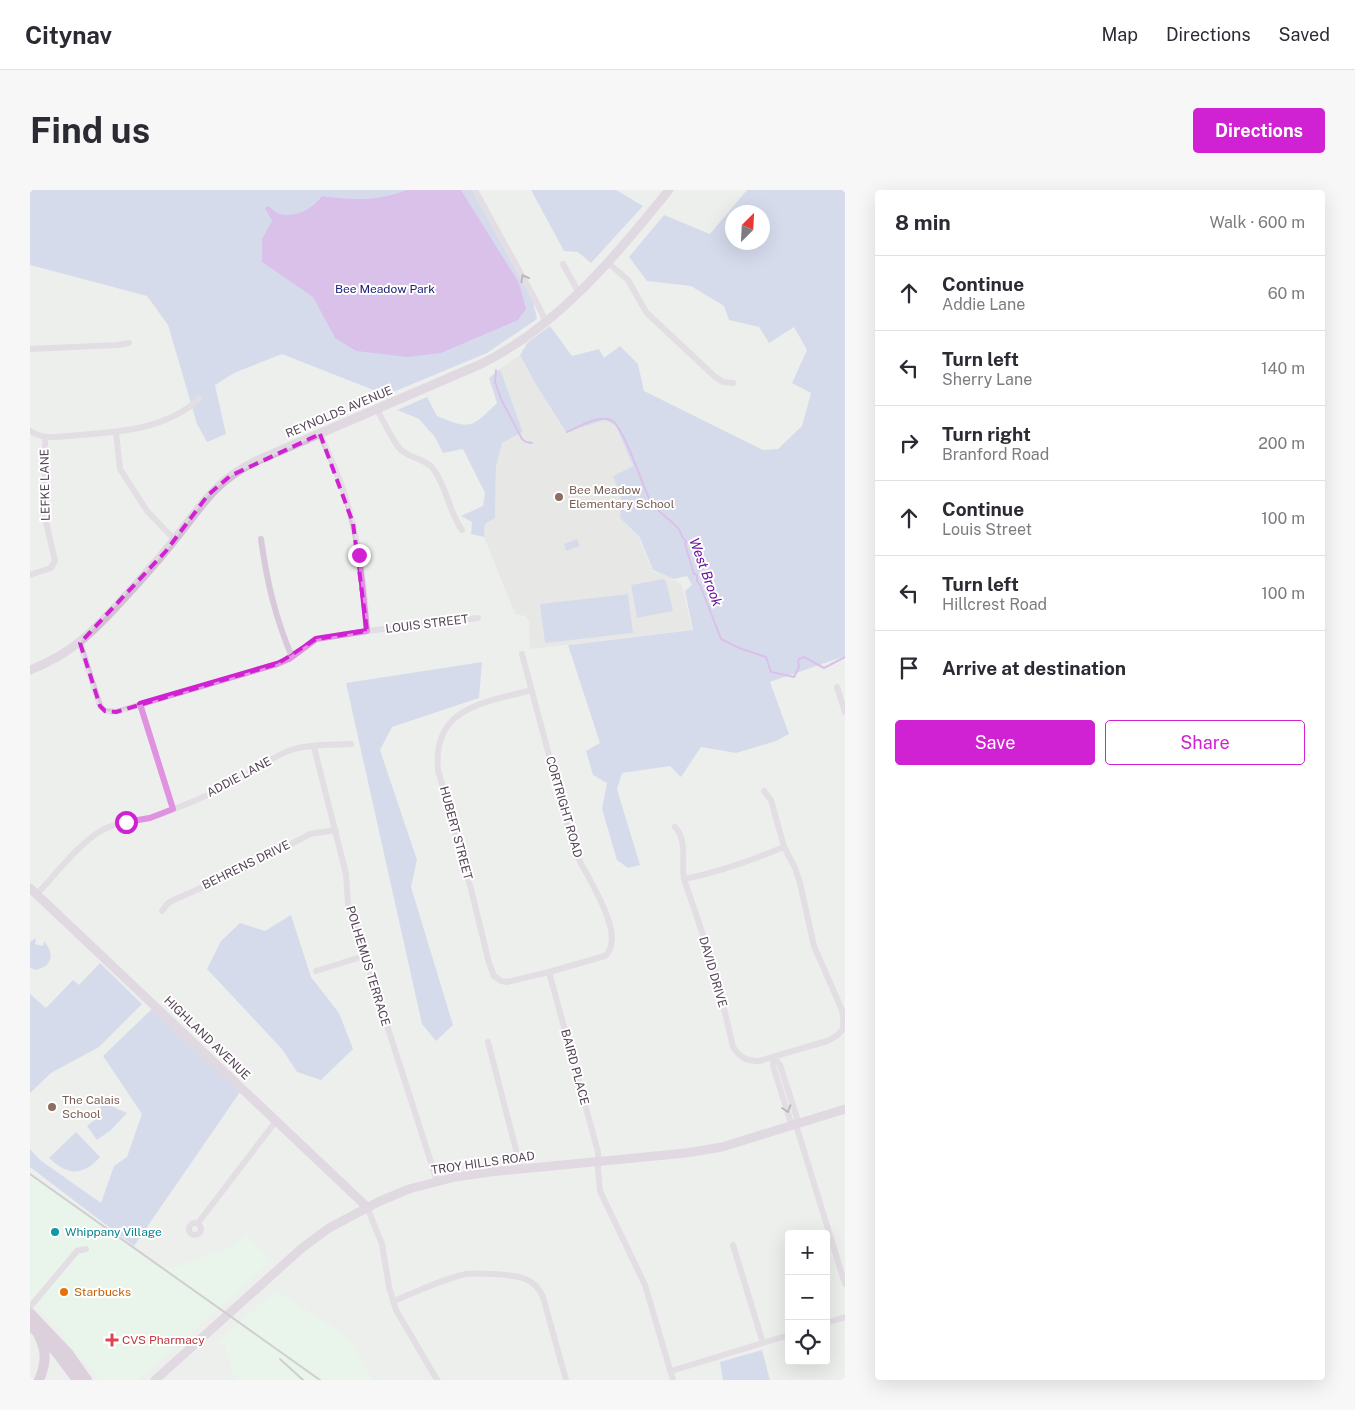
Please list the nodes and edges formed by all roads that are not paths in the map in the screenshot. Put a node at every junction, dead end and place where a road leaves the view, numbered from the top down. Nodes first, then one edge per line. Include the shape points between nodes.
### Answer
1 (475, 190) edge
2 (669, 190) edge
3 (607, 262) junction
4 (564, 264) dead end
5 (579, 293) junction
6 (546, 322) junction
7 (128, 343) dead end
8 (30, 349) edge
9 (733, 383) dead end
10 (199, 399) dead end
11 (377, 410) junction
12 (30, 431) edge
13 (116, 432) junction
14 (320, 434) junction
15 (44, 437) junction
16 (462, 530) dead end
17 (261, 539) dead end
18 (175, 540) junction
19 (30, 575) edge
20 (478, 618) dead end
21 (367, 631) junction
22 (80, 643) junction
23 (522, 654) dead end
24 (292, 657) junction
25 (30, 670) edge
26 (837, 687) dead end
27 (532, 690) junction
28 (140, 704) junction
29 (845, 712) edge
30 (351, 744) dead end
31 (314, 747) junction
32 (764, 792) dead end
33 (173, 809) junction
34 (675, 827) dead end
35 (336, 830) junction
36 (784, 847) junction
37 (684, 879) junction
38 (30, 888) edge
39 (37, 894) junction
40 (162, 911) dead end
41 (364, 956) junction
42 (316, 971) dead end
43 (550, 972) junction
44 (488, 1042) dead end
45 (774, 1057) junction
46 (845, 1109) edge
47 (276, 1121) junction
48 (796, 1125) junction
49 (598, 1162) junction
50 (520, 1170) junction
51 (437, 1181) junction
52 (367, 1207) junction
53 (198, 1223) dead end
54 (733, 1245) dead end
55 (86, 1248) dead end
56 (845, 1284) edge
57 (393, 1301) junction
58 (30, 1307) edge
59 (30, 1313) edge
60 (845, 1317) edge
61 (830, 1322) edge
62 (33, 1328) edge
63 (785, 1336) edge
64 (763, 1343) junction
65 (671, 1371) junction
66 (39, 1380) edge
67 (77, 1380) edge
68 (87, 1380) edge
69 (155, 1380) edge
70 (436, 1380) edge
71 (566, 1380) edge
72 (673, 1380) edge

6 -> 1 street
2 - 3 street, REYNOLDS AVENUE
3 - 5 street, REYNOLDS AVENUE
3 - 9 street via 628,280 651,318 714,376 723,382
4 - 5 street
5 - 6 street, REYNOLDS AVENUE
6 - 11 street, REYNOLDS AVENUE via 498,356
7 - 8 street
10 - 13 street via 187,410 153,424
11 - 14 street, REYNOLDS AVENUE
11 - 16 street via 400,449 429,464 436,472
12 - 15 street
13 - 15 street
13 - 18 street via 120,469 147,512
14 - 18 street, REYNOLDS AVENUE via 256,461 230,476 208,495
14 - 21 street via 353,523
15 - 19 street, LEFKE LANE via 45,517 55,561 51,568
17 - 24 street via 270,593 279,627
18 - 22 street, REYNOLDS AVENUE
20 - 21 street, LOUIS STREET
21 - 24 street, LOUIS STREET via 316,639
22 - 25 street, REYNOLDS AVENUE
22 - 28 street, LOUIS STREET via 102,709 116,712
23 - 27 street, CORTRIGHT ROAD
24 - 28 street, LOUIS STREET
26 - 29 street
27 - 43 street, CORTRIGHT ROAD via 574,848 600,896 613,940 605,956
27 - 43 street, HUBERT STREET via 484,702 458,714 444,731 437,756 491,969 497,978 507,982
28 - 33 street
30 - 31 street, ADDIE LANE
31 - 33 street, ADDIE LANE via 283,753 229,785
31 - 35 street, POLHEMUS TERRACE
32 - 36 street via 771,800
33 - 39 street, ADDIE LANE via 112,826 97,834
34 - 37 street, DAVID DRIVE via 682,839
35 - 40 street, BEHRENS DRIVE via 310,834 244,869 168,903
35 - 41 street, POLHEMUS TERRACE via 346,874 348,904
36 - 37 street via 735,867
36 - 45 street, DAVID DRIVE via 800,883 814,946 845,1021 844,1028 836,1037
37 - 45 street, DAVID DRIVE via 715,970 733,1047 739,1056 749,1061
38 - 39 street, HIGHLAND AVENUE
39 - 47 street, HIGHLAND AVENUE
41 - 42 street
41 - 51 street, POLHEMUS TERRACE
43 - 49 street, BAIRD PLACE
44 - 50 street
45 - 48 street via 773,1066 790,1120
46 - 48 street, TROY HILLS ROAD
47 - 52 street, HIGHLAND AVENUE
47 - 53 street
48 - 49 street, TROY HILLS ROAD via 722,1147
48 - 56 street
49 - 50 street, TROY HILLS ROAD
49 - 65 street, BAIRD PLACE via 600,1191 645,1285
50 - 51 street, TROY HILLS ROAD
51 - 52 street, TROY HILLS ROAD
52 - 57 street via 382,1244
52 - 69 street, TROY HILLS ROAD via 329,1228 302,1248
54 - 64 street
55 - 58 street via 77,1251
57 - 70 street
57 - 71 street via 464,1274 526,1279 536,1285 543,1297
59 - 68 main road via 68,1353
60 - 61 street
62 - 66 main road via 45,1354
62 - 67 main road
63 - 64 street
64 - 65 street
65 - 72 street, BAIRD PLACE

